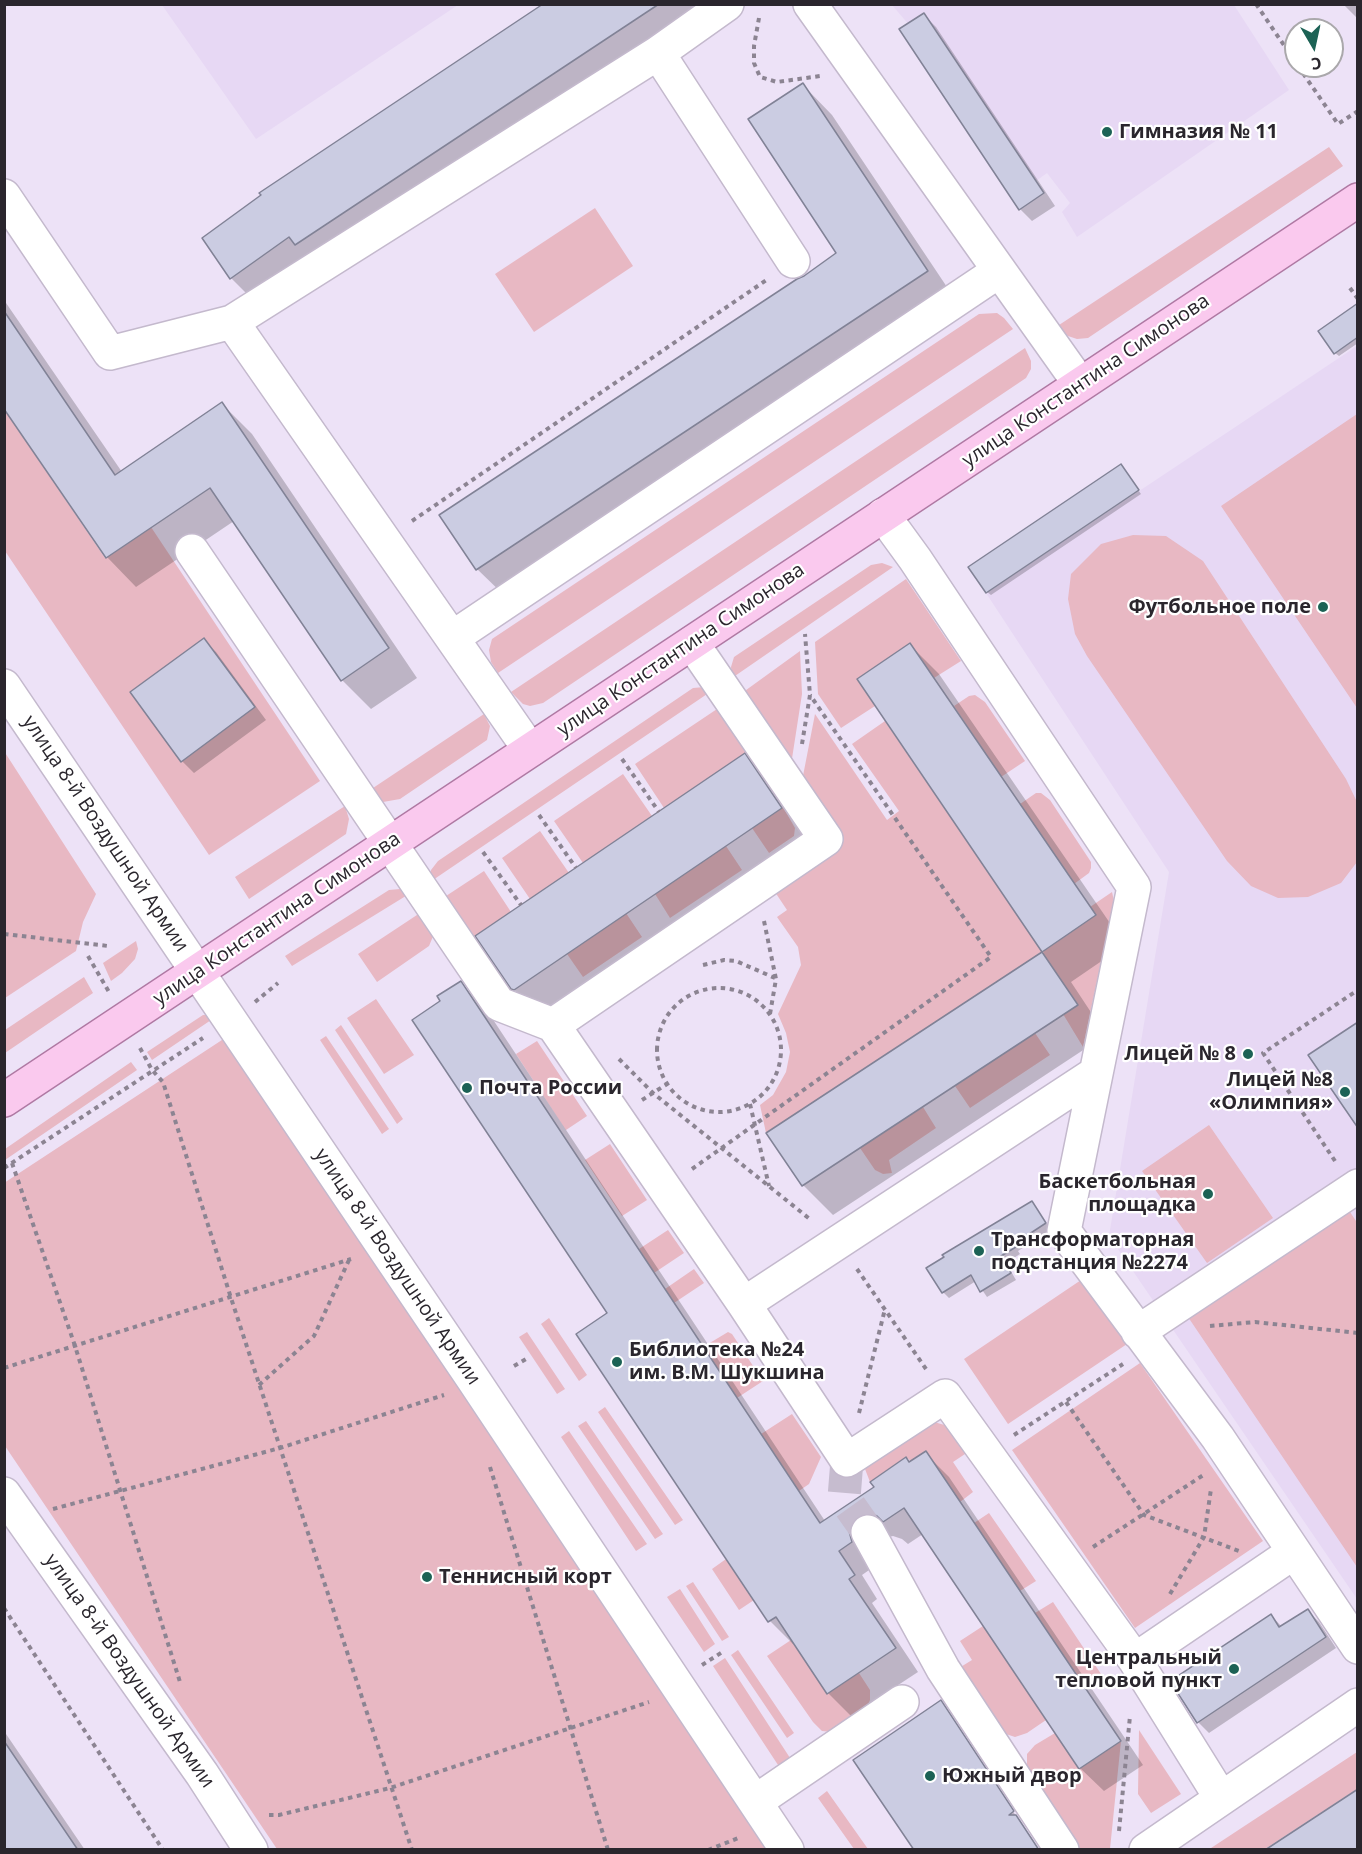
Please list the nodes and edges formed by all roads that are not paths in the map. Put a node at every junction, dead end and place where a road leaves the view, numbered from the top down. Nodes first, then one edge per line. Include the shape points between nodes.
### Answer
1 (727, 4) edge
2 (810, 4) edge
3 (658, 53) junction
4 (5, 200) edge
5 (1356, 204) edge
6 (793, 261) road end
7 (999, 271) junction
8 (232, 322) junction
9 (1080, 384) junction
10 (883, 515) junction
11 (192, 551) dead end
12 (452, 638) junction
13 (692, 643) junction
14 (4, 686) edge
15 (530, 750) junction
16 (390, 844) junction
17 (197, 972) junction
18 (554, 1025) junction
19 (1096, 1073) junction
20 (4, 1100) edge
21 (1356, 1188) edge
22 (744, 1304) junction
23 (1144, 1339) junction
24 (13, 1506) edge
25 (868, 1532) tunnel mouth
26 (1285, 1559) junction
27 (1358, 1647) edge
28 (1134, 1660) junction
29 (902, 1702) dead end
30 (1358, 1705) edge
31 (1221, 1798) junction
32 (755, 1802) junction
33 (251, 1850) edge
34 (787, 1850) edge
35 (1062, 1850) edge
36 (1146, 1850) edge

1 - 3 street
2 - 7 street
3 - 6 street
3 - 8 street
4 - 8 street via 110,353
5 - 9 main road, улица Константина Симонова
7 - 9 street
7 - 12 street
8 - 12 street
9 - 10 main road, улица Константина Симонова
10 - 13 main road, улица Константина Симонова
10 - 19 street via 1134,887
11 - 16 street
12 - 15 street
13 - 15 main road, улица Константина Симонова
13 - 18 street via 826,839
14 - 17 street, улица 8-й Воздушной Армии
15 - 16 main road, улица Константина Симонова
16 - 17 main road, улица Константина Симонова
16 - 18 street via 499,1004
17 - 20 main road, улица Константина Симонова
17 - 32 street, улица 8-й Воздушной Армии
18 - 22 street
19 - 22 street
19 - 23 street via 1064,1231
21 - 23 street
22 - 28 street via 847,1460 945,1396
23 - 26 street via 1230,1457
24 - 33 street, улица 8-й Воздушной Армии
25 - 35 street via 943,1669
26 - 27 street
26 - 28 street
28 - 31 street
29 - 32 street
30 - 31 street
31 - 36 street
32 - 34 street, улица 8-й Воздушной Армии

